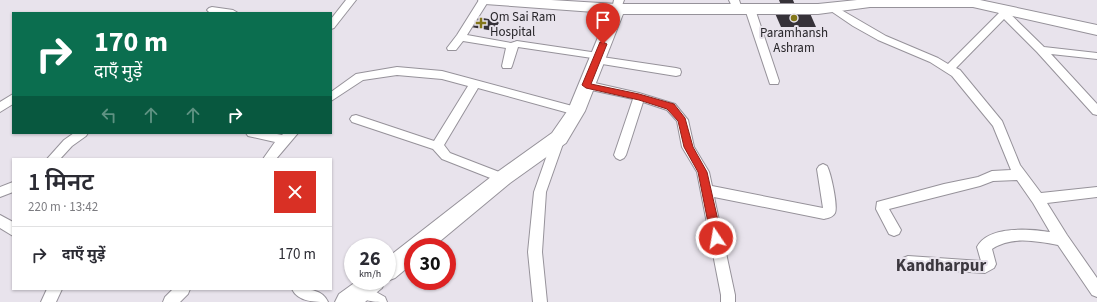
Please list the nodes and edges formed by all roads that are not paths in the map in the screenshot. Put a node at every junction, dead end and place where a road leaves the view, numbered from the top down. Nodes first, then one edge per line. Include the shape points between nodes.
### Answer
1 (351, 0) edge
2 (485, 0) edge
3 (618, 5) edge
4 (740, 6) edge
5 (831, 7) junction
6 (212, 10) dead end
7 (1002, 11) junction
8 (225, 12) edge
9 (332, 25) edge
10 (1097, 30) edge
11 (462, 37) junction
12 (512, 46) junction
13 (452, 48) dead end
14 (1041, 50) junction
15 (1097, 56) edge
16 (597, 58) junction
17 (508, 66) dead end
18 (950, 68) junction
19 (676, 72) dead end
20 (774, 81) dead end
21 (475, 84) junction
22 (586, 85) junction
23 (332, 96) edge
24 (639, 97) junction
25 (12, 99) edge
26 (0, 108) edge
27 (576, 111) junction
28 (1097, 111) edge
29 (356, 120) dead end
30 (81, 134) edge
31 (264, 134) edge
32 (288, 136) edge
33 (559, 138) junction
34 (436, 146) junction
35 (620, 155) dead end
36 (54, 158) edge
37 (270, 158) edge
38 (823, 169) dead end
39 (1020, 175) junction
40 (503, 178) junction
41 (12, 187) edge
42 (706, 190) junction
43 (0, 192) edge
44 (1097, 192) edge
45 (1038, 199) junction
46 (0, 220) edge
47 (12, 229) edge
48 (894, 230) dead end
49 (428, 238) edge
50 (1063, 240) junction
51 (404, 257) edge
52 (908, 262) dead end
53 (396, 264) edge
54 (54, 290) edge
55 (182, 290) edge
56 (301, 290) edge
57 (1097, 290) edge
58 (48, 302) edge
59 (170, 302) edge
60 (321, 302) edge
61 (540, 302) edge
62 (728, 302) edge

1 - 9 street
2 - 3 main road
2 - 11 street
3 - 4 main road
3 - 16 main road
4 - 5 main road
4 - 20 street
5 - 7 main road via 870,2 973,3
5 - 18 street via 882,38
6 - 8 street
7 - 10 main road
7 - 14 street
7 - 18 street
11 - 12 street
11 - 13 street
12 - 16 street via 521,44
12 - 17 street
14 - 15 street
14 - 28 street
16 - 19 street
16 - 22 main road
18 - 39 street via 998,124
21 - 23 street via 442,75 397,71 360,77
21 - 27 street
21 - 34 street
22 - 24 street
22 - 27 main road
24 - 35 street
24 - 42 street via 670,107 682,120 688,147 703,172
25 - 26 street
27 - 33 main road
29 - 34 street
30 - 36 street
31 - 32 street
32 - 37 street
33 - 40 main road
33 - 61 street via 540,192 534,252
34 - 40 street via 446,156
38 - 42 street via 829,203 828,211 824,214
39 - 45 street
39 - 48 street via 992,176 884,205 882,209
40 - 49 main road
41 - 43 street
42 - 62 street
44 - 45 street
45 - 50 street
46 - 47 street
50 - 52 street via 1017,234 1003,237 984,247 989,264 985,267
50 - 57 street
51 - 53 main road
54 - 58 street
55 - 59 street
56 - 60 street

